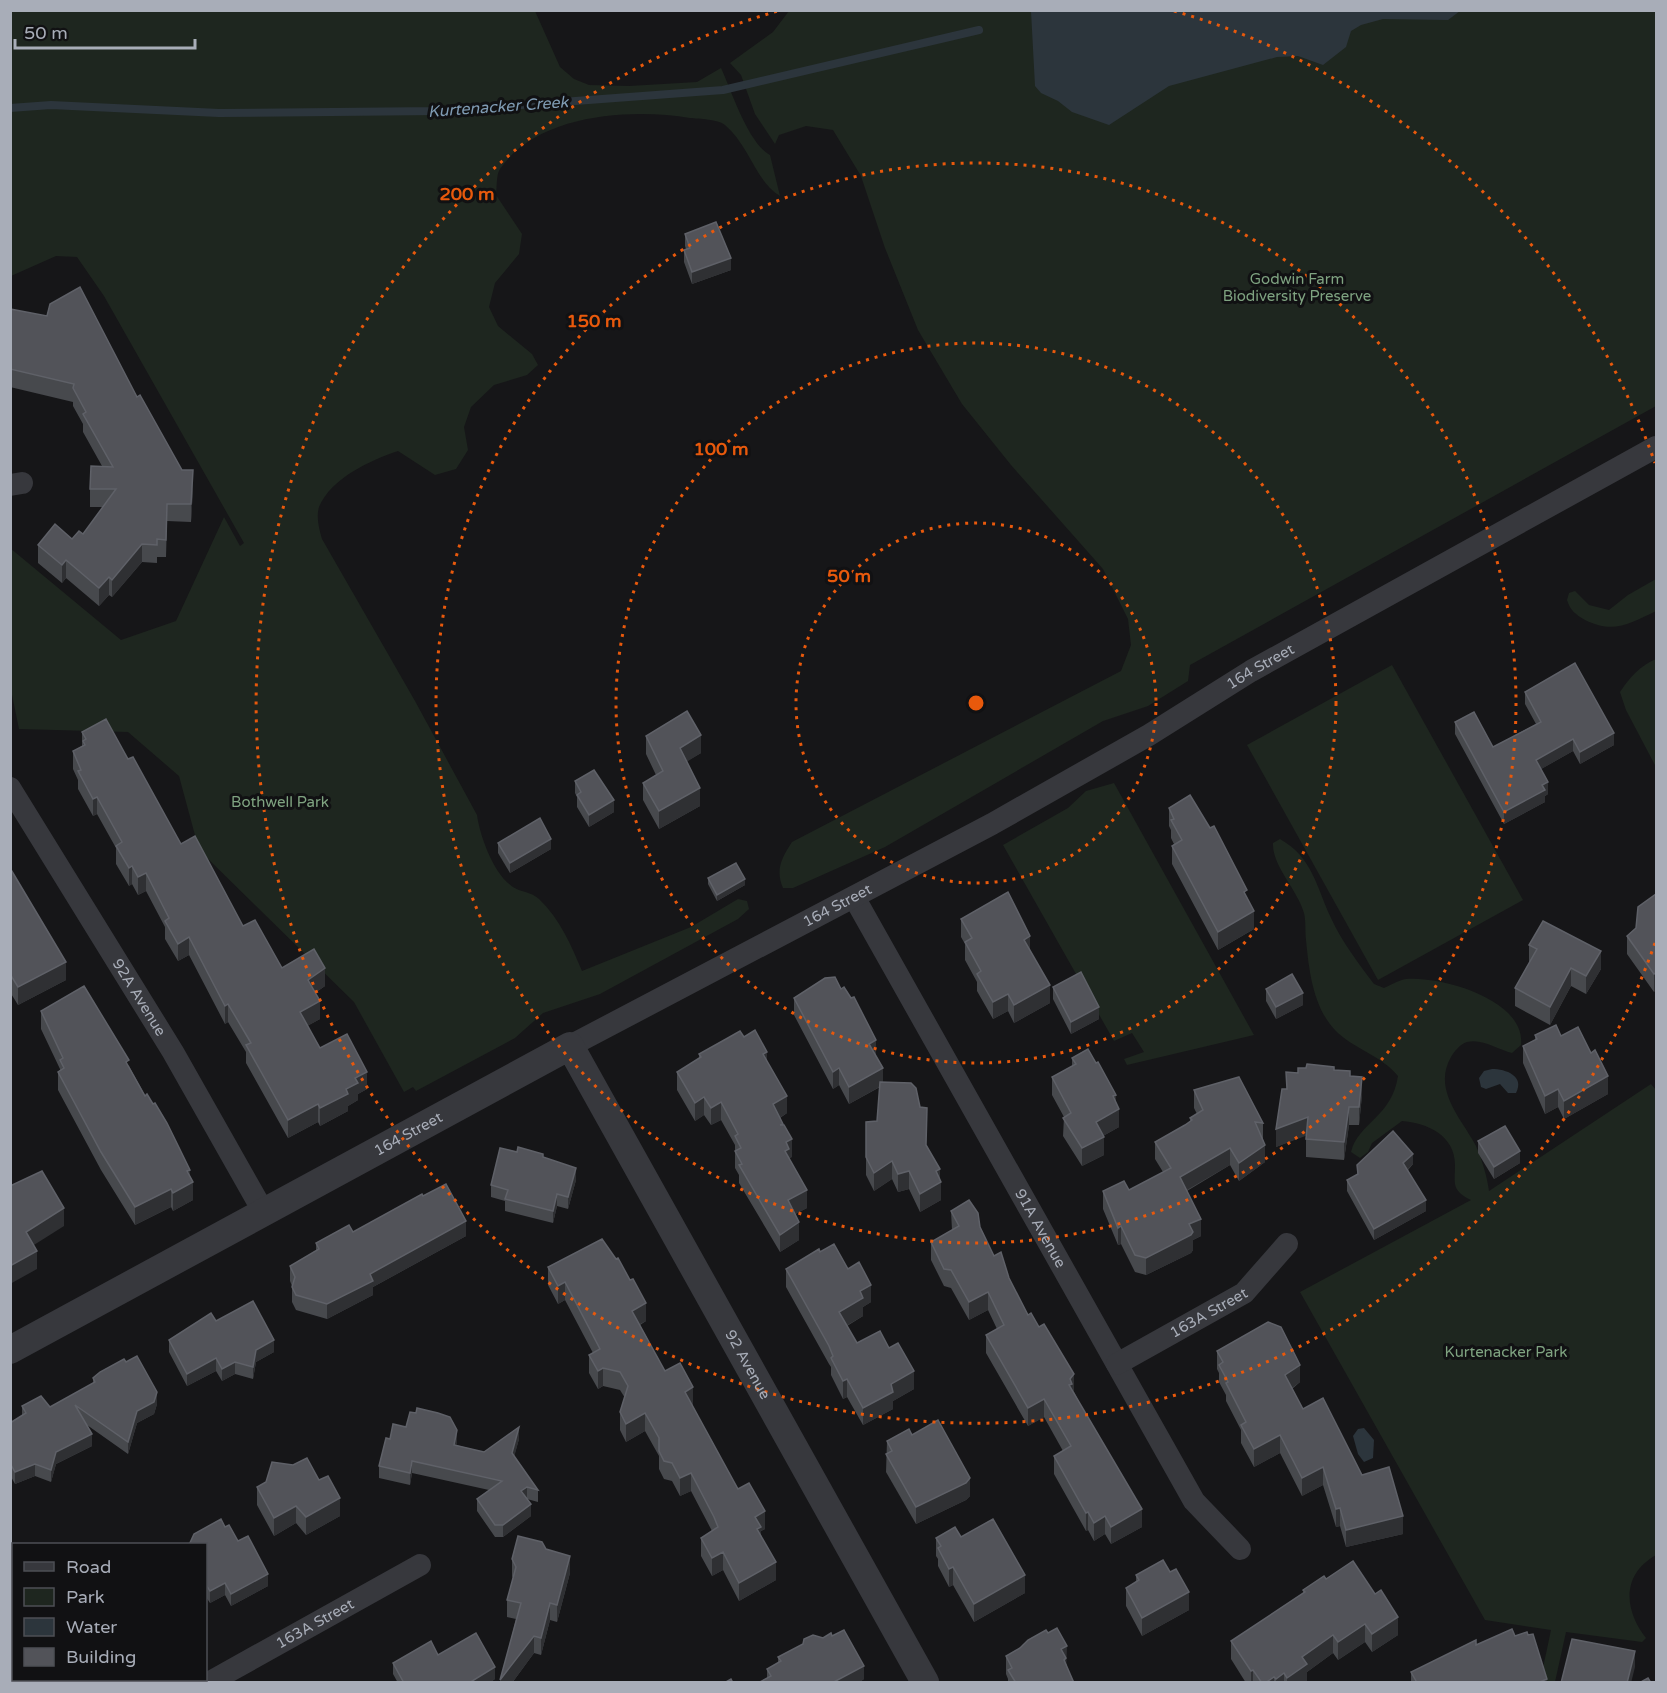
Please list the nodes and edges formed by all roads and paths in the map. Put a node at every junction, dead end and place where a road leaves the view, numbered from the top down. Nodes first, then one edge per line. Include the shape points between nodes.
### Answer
1 (1656, 447) edge
2 (10, 788) edge
3 (854, 897) junction
4 (570, 1046) junction
5 (263, 1211) junction
6 (1287, 1244) dead end
7 (10, 1350) edge
8 (1117, 1364) junction
9 (1240, 1549) dead end
10 (420, 1565) dead end
11 (210, 1683) edge
12 (925, 1683) edge

1 - 3 street, 164 Street via 1251,671 1031,802
2 - 5 street, 92A Avenue via 192,1084
3 - 4 street, 164 Street
3 - 8 street, 91A Avenue
4 - 5 street, 164 Street
4 - 12 street, 92 Avenue
5 - 7 street, 164 Street
6 - 8 street, 163A Street via 1244,1293
8 - 9 street, 91A Avenue via 1194,1501
10 - 11 street, 163A Street

